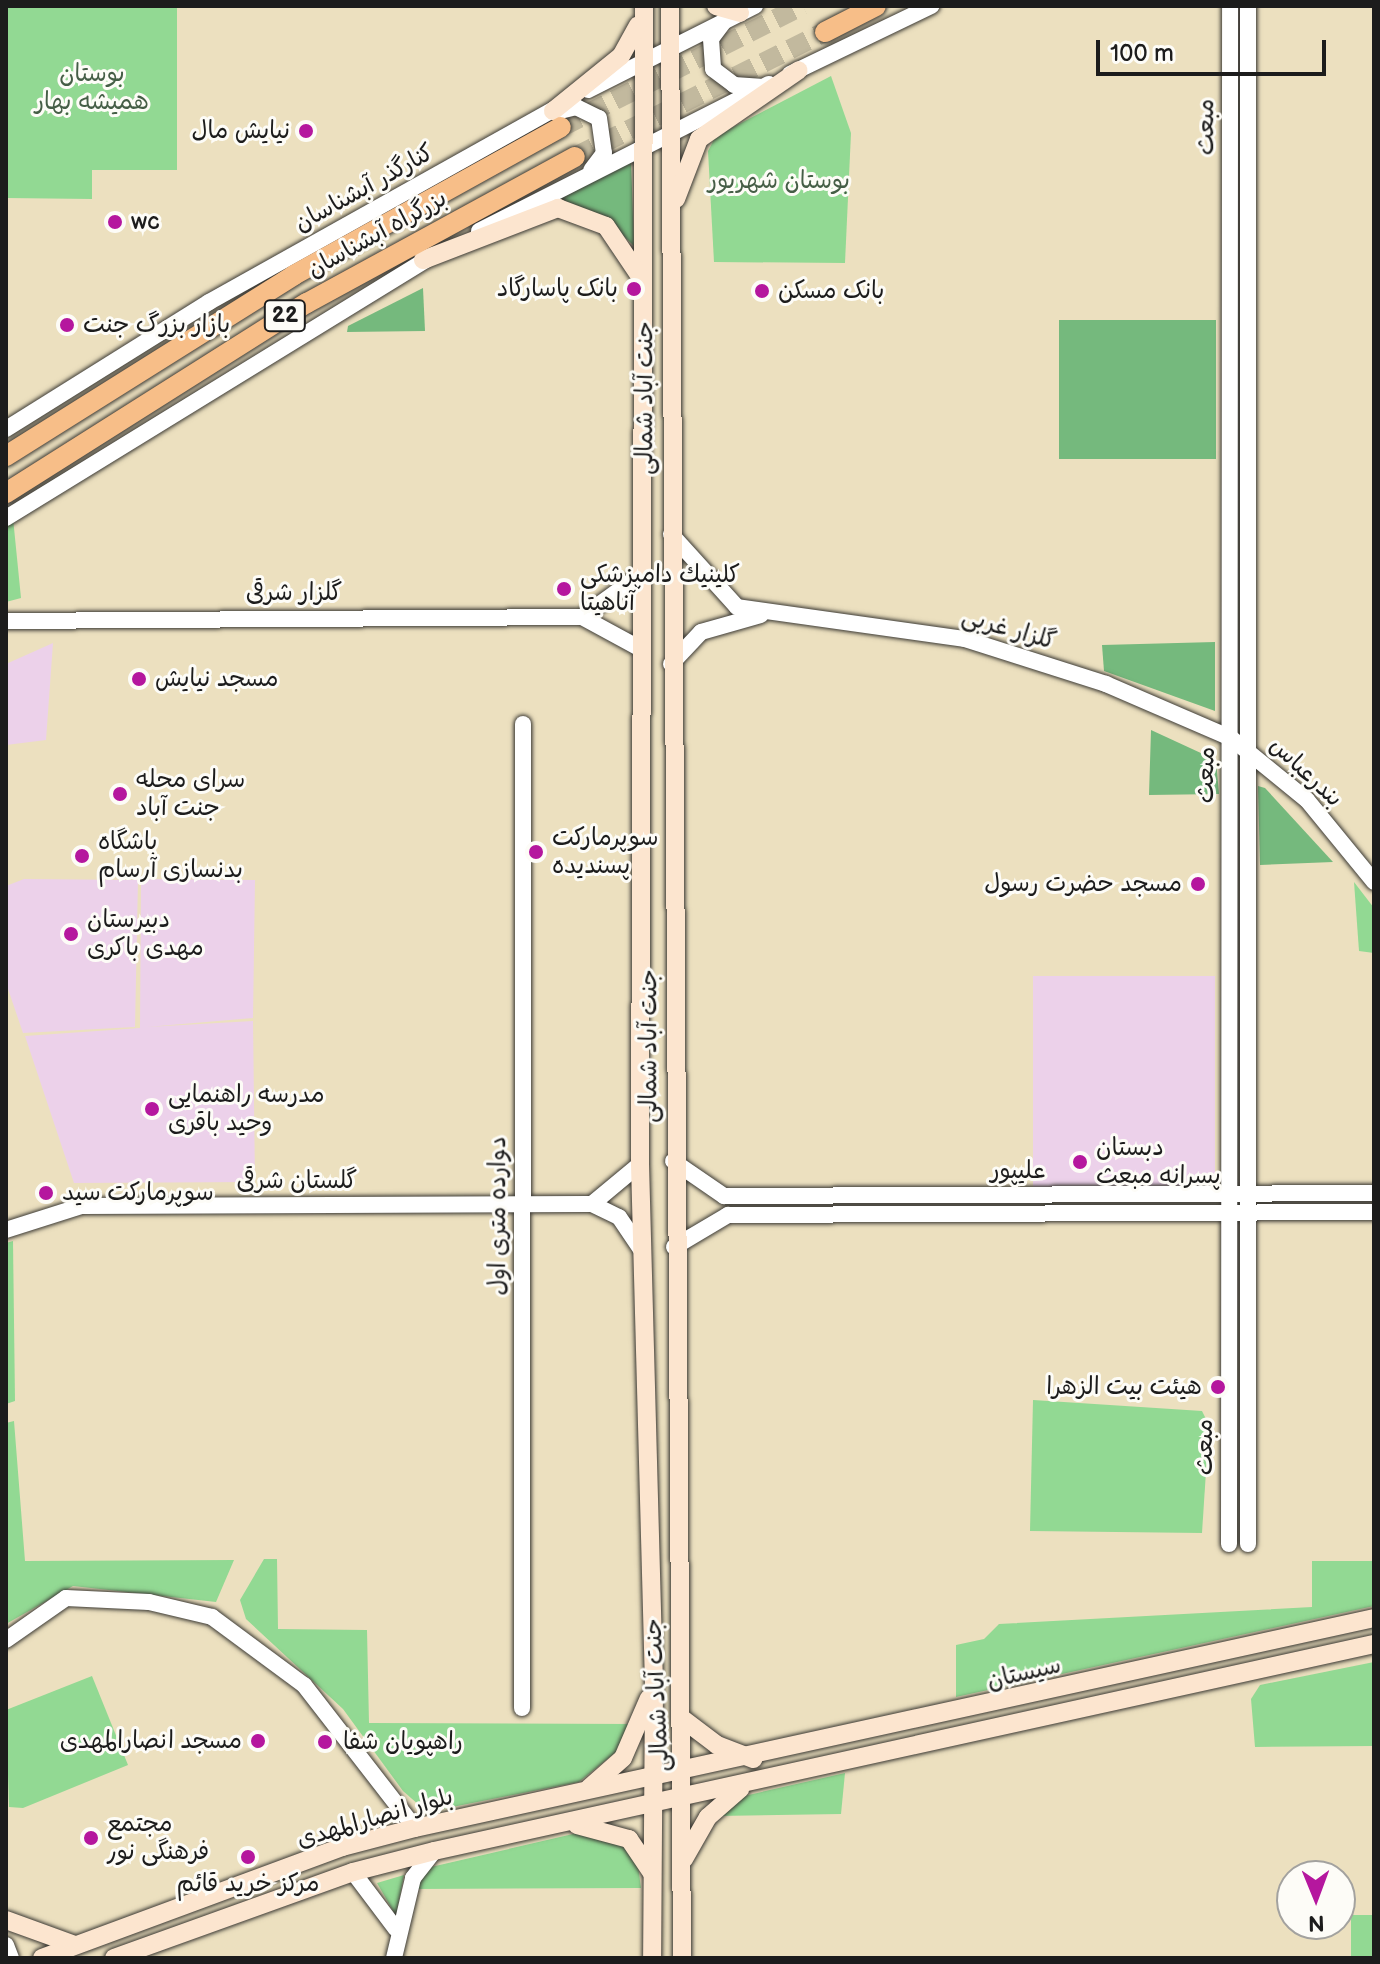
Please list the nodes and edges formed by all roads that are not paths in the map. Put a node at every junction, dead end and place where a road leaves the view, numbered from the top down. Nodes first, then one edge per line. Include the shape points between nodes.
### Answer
1 (642, 6) edge
2 (670, 6) edge
3 (876, 6) edge
4 (931, 6) edge
5 (1230, 6) edge
6 (1248, 6) edge
7 (735, 11) edge
8 (825, 32) tunnel mouth
9 (670, 46) junction
10 (643, 59) junction
11 (799, 70) junction
12 (762, 88) junction
13 (552, 118) junction
14 (669, 133) junction
15 (642, 147) junction
16 (575, 157) tunnel mouth
17 (584, 177) junction
18 (668, 249) junction
19 (423, 260) junction
20 (642, 280) junction
21 (641, 358) junction
22 (669, 358) junction
23 (6, 429) edge
24 (6, 456) edge
25 (6, 493) edge
26 (6, 518) edge
27 (670, 534) junction
28 (640, 575) junction
29 (761, 615) junction
30 (582, 617) junction
31 (6, 621) edge
32 (641, 649) junction
33 (671, 664) junction
34 (523, 724) dead end
35 (1231, 738) junction
36 (1250, 752) junction
37 (1374, 882) edge
38 (673, 1161) junction
39 (640, 1164) junction
40 (1374, 1193) edge
41 (1229, 1194) junction
42 (1248, 1194) junction
43 (592, 1204) junction
44 (522, 1205) junction
45 (1229, 1212) junction
46 (1248, 1212) junction
47 (1374, 1212) edge
48 (6, 1230) edge
49 (674, 1247) junction
50 (642, 1251) junction
51 (1229, 1544) dead end
52 (1248, 1544) dead end
53 (1374, 1618) edge
54 (6, 1640) edge
55 (1374, 1644) edge
56 (654, 1685) junction
57 (522, 1708) dead end
58 (684, 1720) junction
59 (753, 1759) junction
60 (685, 1772) junction
61 (650, 1779) junction
62 (741, 1788) junction
63 (583, 1792) junction
64 (685, 1800) junction
65 (650, 1807) junction
66 (558, 1823) junction
67 (415, 1828) junction
68 (434, 1851) junction
69 (683, 1861) junction
70 (353, 1872) junction
71 (652, 1874) junction
72 (6, 1920) edge
73 (396, 1929) junction
74 (6, 1945) edge
75 (78, 1945) junction
76 (11, 1958) edge
77 (42, 1958) edge
78 (114, 1958) edge
79 (394, 1958) edge
80 (652, 1958) edge
81 (682, 1958) edge

1 - 10 main road, جنت آباد شمالی
1 - 13 main road via 631,45
2 - 9 main road, جنت آباد شمالی
3 - 8 highway
4 - 11 street
5 - 35 street, مبعث
6 - 36 street, مبعث
7 - 9 street, کنارگذر آبشناسان
7 - 12 street via 711,39 713,69 734,85
9 - 10 street, کنارگذر آبشناسان
9 - 14 main road, جنت آباد شمالی
10 - 13 street, کنارگذر آبشناسان
10 - 15 main road, جنت آباد شمالی
11 - 12 street
11 - 18 main road via 699,139 679,181
12 - 14 street
13 - 17 street via 576,107 599,118 604,153
13 - 23 street, کنارگذر آبشناسان via 209,302
13 - 24 highway, بزرگراه آبشناسان / 22
14 - 15 street
14 - 18 main road, جنت آباد شمالی
15 - 17 street
15 - 20 main road, جنت آباد شمالی
16 - 25 highway, بزرگراه آبشناسان / 22 via 307,303
17 - 19 street
18 - 22 main road, جنت آباد شمالی
19 - 20 main road via 541,210 571,210 615,234
19 - 26 street
20 - 21 main road, جنت آباد شمالی
21 - 22 main road via 654,349
21 - 28 main road, جنت آباد شمالی
22 - 27 main road, جنت آباد شمالی
27 - 29 street, گلزار غربی via 723,598
27 - 33 main road, جنت آباد شمالی
28 - 30 street
28 - 32 main road, جنت آباد شمالی
29 - 33 street, گلزار غربی via 701,632
29 - 35 street, گلزار غربی via 965,639 1106,684
30 - 31 street, گلزار شرقی
30 - 32 street, گلزار شرقی
32 - 39 main road, جنت آباد شمالی
33 - 38 main road, جنت آباد شمالی
34 - 44 street, دوارده متری اول
35 - 36 street, بندرعباس
35 - 41 street, مبعث
36 - 37 street, بندرعباس via 1307,800
36 - 42 street, مبعث
38 - 41 street, علیپور via 724,1196
38 - 49 main road, جنت آباد شمالی
39 - 43 street
39 - 50 main road, جنت آباد شمالی
40 - 42 street, علیپور
41 - 42 street, علیپور
41 - 45 street, مبعث
42 - 46 street, مبعث
43 - 44 street, گلستان شرقی
43 - 50 street via 619,1217
44 - 48 street, گلستان شرقی via 81,1206
44 - 57 street, دوارده متری اول
45 - 46 street, علیپور
45 - 49 street, علیپور via 728,1215
45 - 51 street, مبعث
46 - 47 street, علیپور
46 - 52 street, مبعث
49 - 58 main road, جنت آباد شمالی
50 - 56 main road, جنت آباد شمالی
53 - 59 main road, سیستان
54 - 67 street via 66,1598 149,1602 212,1617 304,1685
55 - 62 main road, سیستان
56 - 61 main road, جنت آباد شمالی
56 - 63 main road via 623,1758
58 - 59 main road via 717,1745
58 - 60 main road, جنت آباد شمالی
59 - 60 main road, سیستان
60 - 61 main road, بلوار انصارالمهدی
60 - 64 main road, جنت آباد شمالی
61 - 63 main road, بلوار انصارالمهدی
61 - 65 main road, جنت آباد شمالی
62 - 64 main road, سیستان
62 - 69 main road via 708,1817
63 - 67 main road, بلوار انصارالمهدی
64 - 65 main road, بلوار انصارالمهدی
64 - 69 main road, جنت آباد شمالی
65 - 66 main road, بلوار انصارالمهدی
65 - 71 main road, جنت آباد شمالی
66 - 68 main road, بلوار انصارالمهدی
66 - 71 main road via 629,1839
67 - 75 main road, بلوار انصارالمهدی via 342,1847
68 - 70 main road, بلوار انصارالمهدی
68 - 73 street via 413,1878
69 - 81 main road, جنت آباد شمالی
70 - 73 street
70 - 78 main road, بلوار انصارالمهدی
71 - 80 main road, جنت آباد شمالی
72 - 75 main road
73 - 79 street
74 - 76 street
75 - 77 main road, بلوار انصارالمهدی

